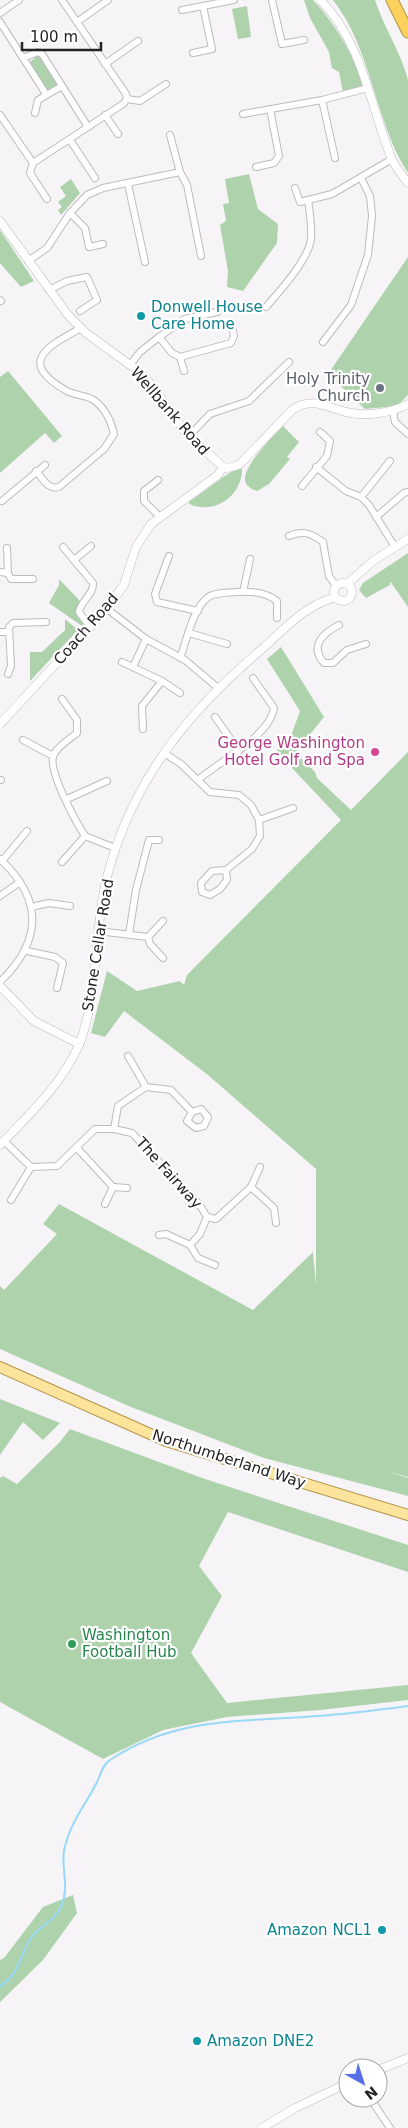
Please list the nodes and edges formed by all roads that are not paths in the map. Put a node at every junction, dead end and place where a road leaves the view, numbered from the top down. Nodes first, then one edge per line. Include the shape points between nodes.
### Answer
1 (19, 0) edge
2 (62, 0) edge
3 (108, 0) edge
4 (234, 0) edge
5 (272, 0) edge
6 (320, 0) edge
7 (392, 0) edge
8 (203, 6) junction
9 (182, 10) dead end
10 (0, 13) edge
11 (0, 22) edge
12 (77, 22) junction
13 (408, 32) edge
14 (304, 40) dead end
15 (138, 41) dead end
16 (193, 53) dead end
17 (23, 58) junction
18 (105, 64) junction
19 (166, 84) dead end
20 (62, 86) junction
21 (368, 88) junction
22 (46, 94) junction
23 (127, 99) junction
24 (322, 100) junction
25 (270, 109) junction
26 (35, 114) dead end
27 (243, 114) dead end
28 (0, 115) edge
29 (106, 115) junction
30 (88, 127) junction
31 (118, 134) dead end
32 (170, 135) dead end
33 (70, 140) junction
34 (335, 158) dead end
35 (392, 159) junction
36 (33, 163) junction
37 (256, 167) dead end
38 (180, 172) junction
39 (95, 178) dead end
40 (361, 178) junction
41 (408, 183) edge
42 (128, 184) junction
43 (295, 188) dead end
44 (47, 199) dead end
45 (308, 200) junction
46 (70, 213) junction
47 (0, 221) edge
48 (103, 244) dead end
49 (202, 256) dead end
50 (28, 261) junction
51 (145, 262) dead end
52 (49, 290) junction
53 (266, 308) dead end
54 (80, 312) dead end
55 (217, 312) dead end
56 (231, 322) dead end
57 (81, 328) junction
58 (160, 336) junction
59 (323, 342) dead end
60 (180, 357) junction
61 (289, 362) dead end
62 (130, 365) junction
63 (184, 371) dead end
64 (408, 404) edge
65 (393, 411) junction
66 (320, 432) dead end
67 (408, 434) edge
68 (189, 436) junction
69 (390, 461) dead end
70 (44, 465) dead end
71 (223, 467) junction
72 (316, 467) junction
73 (36, 472) junction
74 (158, 480) dead end
75 (302, 486) dead end
76 (408, 492) edge
77 (361, 497) junction
78 (1, 499) edge
79 (8, 508) dead end
80 (160, 517) junction
81 (376, 517) junction
82 (289, 536) dead end
83 (408, 539) edge
84 (91, 546) dead end
85 (63, 547) dead end
86 (395, 547) junction
87 (7, 548) dead end
88 (169, 556) dead end
89 (250, 559) dead end
90 (74, 560) junction
91 (0, 572) edge
92 (8, 573) junction
93 (33, 579) dead end
94 (348, 584) junction
95 (336, 586) junction
96 (243, 592) junction
97 (335, 597) junction
98 (106, 608) junction
99 (198, 611) junction
100 (276, 618) dead end
101 (46, 622) dead end
102 (339, 625) dead end
103 (90, 627) junction
104 (0, 632) edge
105 (9, 632) junction
106 (189, 634) junction
107 (146, 639) junction
108 (227, 644) dead end
109 (366, 644) dead end
110 (180, 658) junction
111 (122, 662) dead end
112 (133, 667) junction
113 (8, 674) dead end
114 (254, 678) dead end
115 (162, 681) junction
116 (218, 688) junction
117 (180, 693) dead end
118 (62, 699) dead end
119 (215, 717) dead end
120 (0, 724) edge
121 (143, 729) dead end
122 (23, 740) dead end
123 (239, 752) junction
124 (164, 753) junction
125 (53, 756) junction
126 (199, 779) junction
127 (108, 781) dead end
128 (67, 799) junction
129 (292, 808) dead end
130 (259, 820) junction
131 (27, 831) dead end
132 (85, 836) junction
133 (159, 840) dead end
134 (115, 848) junction
135 (1, 860) edge
136 (62, 862) dead end
137 (226, 870) junction
138 (20, 882) junction
139 (0, 896) edge
140 (70, 906) dead end
141 (32, 907) junction
142 (164, 921) dead end
143 (98, 931) junction
144 (129, 934) junction
145 (148, 937) junction
146 (27, 950) junction
147 (163, 958) dead end
148 (0, 984) edge
149 (57, 988) dead end
150 (79, 1044) junction
151 (128, 1056) dead end
152 (146, 1087) junction
153 (192, 1112) dead end
154 (114, 1129) junction
155 (2, 1143) edge
156 (77, 1148) junction
157 (31, 1167) junction
158 (260, 1167) dead end
159 (113, 1187) junction
160 (251, 1187) junction
161 (127, 1188) dead end
162 (12, 1200) dead end
163 (105, 1204) dead end
164 (207, 1217) junction
165 (276, 1223) dead end
166 (159, 1235) dead end
167 (190, 1245) junction
168 (215, 1265) dead end
169 (0, 1367) edge
170 (408, 1515) edge
171 (408, 2058) edge
172 (388, 2066) edge
173 (338, 2087) edge
174 (377, 2108) edge
175 (262, 2128) edge
176 (390, 2128) edge

1 - 10 street
2 - 12 street
3 - 12 street
4 - 8 street
5 - 14 street via 282,44
6 - 21 street via 329,9 357,56
7 - 13 highway
8 - 9 street
8 - 16 street via 212,49
11 - 17 street
12 - 18 street
15 - 18 street
17 - 20 street via 41,52
17 - 22 street
18 - 23 street
19 - 23 street via 140,101
20 - 22 street
20 - 30 street
21 - 24 street
21 - 35 street
22 - 26 street via 38,100
23 - 29 street
24 - 25 street
24 - 34 street
25 - 27 street
25 - 37 street via 279,156 274,163
28 - 36 street
29 - 30 street
29 - 31 street
30 - 33 street
32 - 38 street
33 - 36 street
33 - 39 street
35 - 40 street
35 - 41 street
36 - 44 street via 30,173
38 - 42 street
38 - 49 street via 187,185
40 - 45 street via 332,194
40 - 59 street via 370,196 372,216 368,256 351,305
42 - 46 street via 98,189 86,195
42 - 51 street
43 - 45 street via 300,202
45 - 53 street via 311,241 295,272
46 - 48 street via 85,228 89,247
46 - 50 street via 47,248
47 - 50 street, Wellbank Road
50 - 52 street, Wellbank Road
52 - 54 street via 67,281 86,277 100,298
52 - 57 street, Wellbank Road
55 - 58 street via 185,319
56 - 60 street via 234,336 231,343
57 - 62 street, Wellbank Road
57 - 73 street via 48,346 42,353 41,366 44,373 68,392 92,399 101,407 111,420 114,434 104,449 60,486 48,486
58 - 60 street via 172,353
58 - 62 street
60 - 63 street
61 - 68 street via 249,401 210,414
62 - 68 street, Wellbank Road via 152,385 172,417
64 - 65 street
65 - 67 street via 395,422
65 - 71 street via 348,413 314,402 304,403 293,409 244,461 233,467
66 - 72 street via 330,441 327,456
68 - 71 street, Wellbank Road
69 - 77 street
70 - 73 street
71 - 80 street, Coach Road via 218,475
72 - 75 street
72 - 77 street via 346,491
73 - 78 street
74 - 80 street via 144,491 144,502
76 - 81 street
77 - 81 street
78 - 79 street
80 - 98 street, Coach Road via 142,535 124,585
81 - 86 street
82 - 95 street via 300,531 323,542 328,576
83 - 86 street
84 - 90 street
85 - 90 street
86 - 94 street via 373,561
87 - 92 street
88 - 99 street via 154,594 157,602
89 - 96 street
90 - 103 street via 94,586 80,606 80,616
91 - 92 street
92 - 93 street via 11,579
94 - 95 street
94 - 97 street via 352,590 348,600
95 - 97 street via 333,590
96 - 99 street via 214,595
96 - 100 street via 268,593 277,601
97 - 116 street, Stone Cellar Road via 310,608
98 - 103 street, Coach Road
98 - 107 street
99 - 106 street
101 - 105 street via 35,625 13,623
102 - 109 street via 321,637 317,646 324,663 333,663 347,650
103 - 120 street, Coach Road
104 - 105 street
105 - 113 street
106 - 108 street
106 - 110 street
107 - 110 street
107 - 112 street
110 - 116 street
111 - 112 street
112 - 115 street
114 - 123 street via 274,708 272,719
115 - 117 street
115 - 121 street via 142,706
116 - 124 street, Stone Cellar Road
118 - 125 street via 77,720 77,733
119 - 123 street
122 - 125 street
123 - 126 street
124 - 126 street
124 - 134 street, Stone Cellar Road via 133,807
125 - 128 street via 54,773
126 - 130 street via 210,792 239,795 251,805
127 - 128 street
128 - 132 street
129 - 130 street
130 - 137 street via 260,836 252,850
131 - 135 street
132 - 134 street
132 - 136 street
133 - 144 street via 149,840
134 - 143 street, Stone Cellar Road via 103,894
135 - 138 street
137 - 137 street via 227,880 220,889 210,895 202,892 201,883 212,871
138 - 139 street
138 - 141 street
140 - 141 street via 48,903
141 - 146 street
142 - 145 street
143 - 144 street
143 - 150 street, Stone Cellar Road via 90,998
144 - 145 street
145 - 147 street
146 - 148 street
146 - 149 street via 55,957 63,963
148 - 150 street via 34,1021
150 - 155 street, Stone Cellar Road via 56,1083
151 - 152 street
152 - 153 street via 171,1090
152 - 154 street via 118,1106
154 - 156 street via 95,1129
154 - 164 street, The Fairway via 132,1133 199,1204
155 - 157 street
156 - 157 street via 57,1166
156 - 159 street
157 - 162 street
158 - 160 street
159 - 161 street
159 - 163 street
160 - 164 street via 216,1219
160 - 165 street via 277,1208
164 - 167 street via 200,1234
166 - 167 street via 166,1234
167 - 168 street via 198,1258
169 - 170 main road, Northumberland Way via 166,1441
171 - 172 street
173 - 175 street
174 - 176 street

